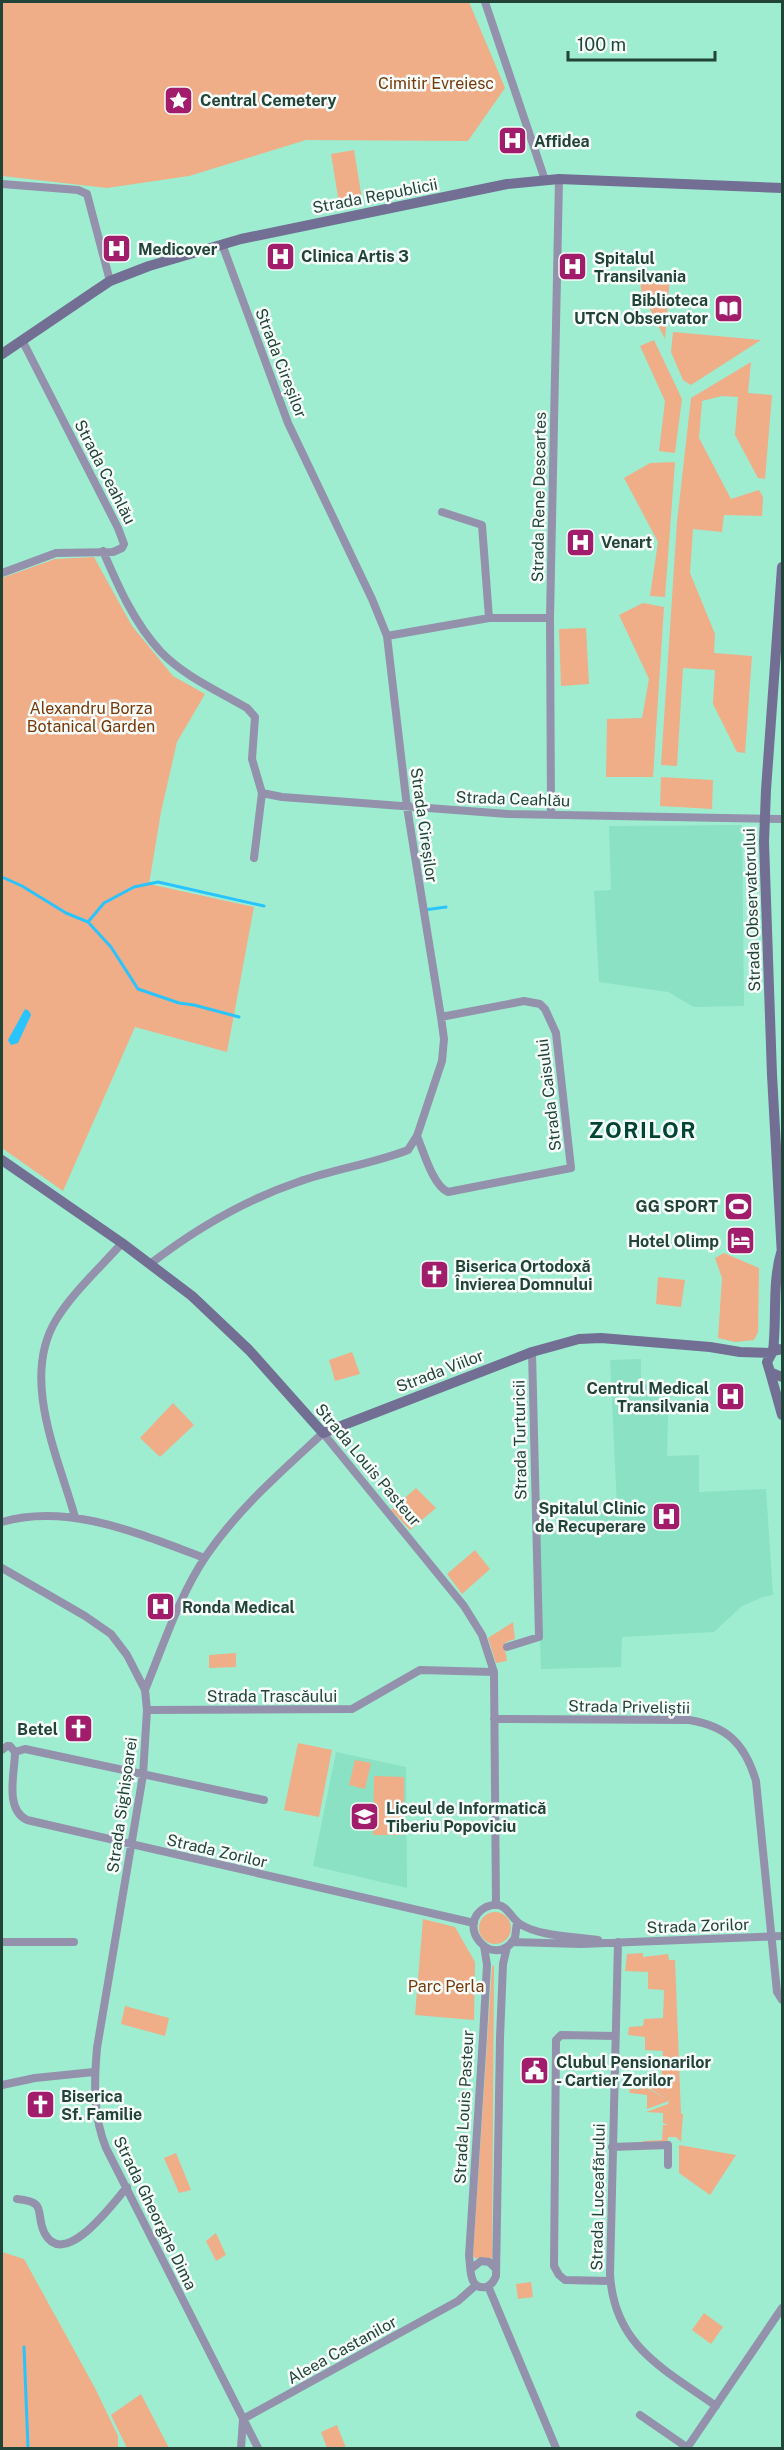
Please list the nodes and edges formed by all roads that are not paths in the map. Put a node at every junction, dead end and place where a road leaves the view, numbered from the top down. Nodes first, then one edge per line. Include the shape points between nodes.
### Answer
1 (485, 2) edge
2 (559, 179) junction
3 (545, 180) junction
4 (2, 184) edge
5 (783, 188) edge
6 (222, 244) junction
7 (111, 281) junction
8 (22, 340) junction
9 (2, 354) edge
10 (442, 512) dead end
11 (103, 551) junction
12 (783, 567) edge
13 (2, 573) edge
14 (489, 618) junction
15 (550, 618) junction
16 (387, 636) junction
17 (262, 793) junction
18 (407, 807) junction
19 (551, 815) junction
20 (783, 819) edge
21 (764, 820) junction
22 (254, 858) dead end
23 (441, 1017) junction
24 (417, 1136) junction
25 (2, 1160) edge
26 (122, 1243) junction
27 (782, 1255) edge
28 (150, 1264) junction
29 (775, 1336) junction
30 (776, 1351) edge
31 (532, 1352) junction
32 (740, 1352) junction
33 (755, 1353) junction
34 (769, 1370) junction
35 (783, 1377) edge
36 (783, 1415) edge
37 (323, 1433) junction
38 (75, 1517) junction
39 (2, 1522) edge
40 (205, 1558) junction
41 (2, 1568) edge
42 (507, 1647) dead end
43 (494, 1672) junction
44 (145, 1690) junction
45 (147, 1710) junction
46 (494, 1719) junction
47 (2, 1749) edge
48 (15, 1752) junction
49 (143, 1775) junction
50 (264, 1800) dead end
51 (131, 1845) junction
52 (496, 1905) junction
53 (517, 1922) junction
54 (474, 1923) junction
55 (772, 1936) junction
56 (783, 1936) edge
57 (115, 1937) joint
58 (2, 1942) edge
59 (74, 1942) dead end
60 (616, 1942) junction
61 (510, 1944) junction
62 (484, 1946) junction
63 (783, 2000) edge
64 (615, 2036) junction
65 (94, 2072) junction
66 (2, 2085) edge
67 (612, 2147) junction
68 (668, 2165) dead end
69 (127, 2187) junction
70 (17, 2199) dead end
71 (495, 2268) junction
72 (471, 2269) junction
73 (610, 2281) junction
74 (476, 2285) junction
75 (488, 2286) junction
76 (783, 2308) edge
77 (716, 2406) junction
78 (640, 2415) dead end
79 (243, 2419) junction
80 (240, 2448) edge
81 (258, 2448) edge
82 (556, 2448) edge
83 (687, 2448) edge

1 - 3 street
2 - 3 street, Strada Republicii
2 - 5 street, Strada Republicii
2 - 15 street, Strada Rene Descartes
3 - 6 street, Strada Republicii via 344,216
4 - 7 street via 87,194
6 - 7 street, Strada Republicii
6 - 16 street, Strada Cireșilor via 288,423
7 - 8 street, Strada Republicii
8 - 9 street, Strada Republicii
8 - 11 street, Strada Ceahlău via 122,536 122,548
10 - 14 street via 482,525
11 - 13 street via 56,553
11 - 17 street via 136,620 162,653 252,712 256,722 252,759
12 - 21 street, Strada Observatorului
14 - 15 street
14 - 16 street
15 - 19 street, Strada Rene Descartes
16 - 18 street, Strada Cireșilor
17 - 18 street, Strada Ceahlău
17 - 22 street
18 - 19 street, Strada Ceahlău
18 - 23 street, Strada Cireșilor
19 - 21 street, Strada Ceahlău
20 - 21 street, Strada Ceahlău
21 - 27 street, Strada Observatorului
23 - 24 street, Strada Cireșilor via 442,1061
23 - 24 street, Strada Caisului via 524,1001 545,1009 556,1033 571,1168 448,1192 440,1186
24 - 28 street via 408,1150 298,1182 251,1202 193,1233
25 - 26 street, Strada Louis Pasteur
26 - 28 street, Strada Louis Pasteur
26 - 38 street via 62,1311 44,1353 41,1377 46,1418
27 - 29 street, Strada Observatorului via 776,1270
28 - 37 street, Strada Louis Pasteur via 192,1296 249,1350
29 - 30 street, Strada Observatorului
29 - 33 street
30 - 33 street, Strada Viilor
30 - 34 street, Strada Observatorului via 768,1359
31 - 32 street, Strada Viilor via 579,1339 601,1338
31 - 37 street, Strada Viilor
31 - 42 street, Strada Turturicii via 539,1637
32 - 33 street, Strada Viilor
32 - 34 street, Strada Viilor
34 - 35 street, Strada Viilor
34 - 36 street
37 - 40 street, Strada Viilor via 249,1502
37 - 43 street, Strada Louis Pasteur via 464,1606 482,1635
38 - 39 street via 28,1517
38 - 40 street via 140,1534
40 - 44 street, Strada Viilor via 179,1606
41 - 44 street, Strada Sighișoarei via 111,1634
43 - 45 street, Strada Trascăului via 420,1670 352,1709
43 - 46 street, Strada Louis Pasteur
44 - 45 street, Strada Sighișoarei
45 - 49 street, Strada Sighișoarei
46 - 52 street, Strada Louis Pasteur
46 - 55 street, Strada Priveliștii via 689,1720 708,1723 733,1738 756,1781
47 - 48 street via 10,1746
48 - 49 street via 25,1749
48 - 51 street, Strada Zorilor via 13,1801 19,1815
49 - 50 street
49 - 51 street, Strada Sighișoarei
51 - 54 street, Strada Zorilor
51 - 57 street, Strada Sighișoarei
52 - 53 street, Strada Zorilor via 507,1908
52 - 54 street via 482,1910
53 - 60 street, Strada Zorilor via 543,1932
53 - 61 street via 517,1933
54 - 62 street via 476,1939
55 - 56 street, Strada Zorilor
55 - 60 street, Strada Zorilor
55 - 63 street, Strada Priveliștii via 777,1992
57 - 65 street, Strada Gheorghe Dima
58 - 59 street
60 - 61 street, Strada Zorilor
60 - 64 street, Strada Luceafărului
61 - 62 street, Strada Zorilor via 498,1950
61 - 71 street, Strada Louis Pasteur via 504,1954 502,1974
62 - 72 street, Strada Louis Pasteur via 487,1965
64 - 67 street, Strada Luceafărului
64 - 73 street via 561,2035 556,2040 554,2266 565,2280
65 - 66 street
65 - 69 street, Strada Gheorghe Dima via 102,2138
67 - 68 street via 668,2145
67 - 73 street, Strada Luceafărului
69 - 70 street via 85,2235 63,2244 55,2243 45,2234 39,2207 32,2200
69 - 79 street, Strada Gheorghe Dima
71 - 72 street via 482,2261
71 - 75 street, Strada Louis Pasteur via 496,2276
72 - 74 street, Strada Louis Pasteur
73 - 77 street, Strada Luceafărului via 614,2304 631,2340
74 - 75 street
74 - 79 street, Aleea Castanilor via 458,2301
75 - 82 street
76 - 77 street
77 - 83 street
78 - 83 street
79 - 80 street
79 - 81 street, Strada Gheorghe Dima

